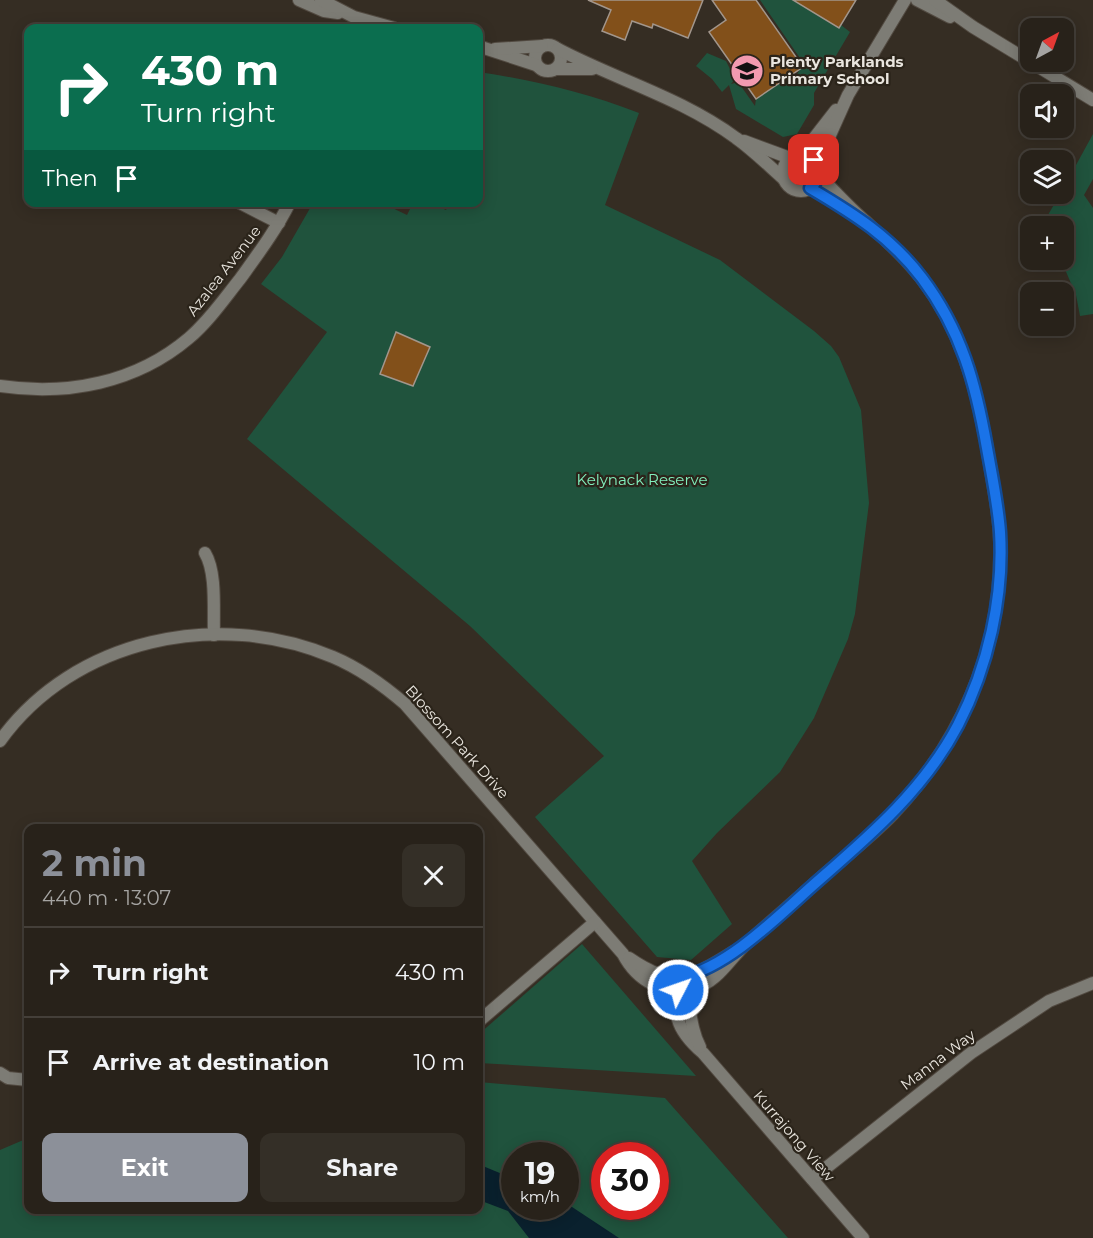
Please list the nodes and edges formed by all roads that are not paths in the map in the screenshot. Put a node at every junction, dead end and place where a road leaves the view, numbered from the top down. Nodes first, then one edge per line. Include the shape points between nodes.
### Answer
1 (299, 0) edge
2 (321, 0) edge
3 (904, 0) edge
4 (917, 0) edge
5 (935, 0) edge
6 (361, 23) edge
7 (973, 27) junction
8 (542, 46) junction
9 (485, 48) edge
10 (558, 49) junction
11 (536, 65) junction
12 (556, 69) junction
13 (597, 69) junction
14 (848, 95) junction
15 (1091, 95) edge
16 (737, 138) junction
17 (795, 156) junction
18 (818, 170) junction
19 (785, 180) junction
20 (810, 188) junction
21 (248, 207) edge
22 (287, 207) edge
23 (864, 221) junction
24 (279, 223) junction
25 (0, 386) edge
26 (206, 554) dead end
27 (214, 635) junction
28 (0, 741) edge
29 (595, 922) junction
30 (744, 945) junction
31 (623, 954) junction
32 (682, 977) junction
33 (1093, 983) edge
34 (682, 990) junction
35 (483, 1018) edge
36 (0, 1073) edge
37 (24, 1080) edge
38 (812, 1179) junction
39 (863, 1238) edge

1 - 6 street
2 - 6 street
3 - 14 street
4 - 7 street
5 - 7 street
7 - 15 street
8 - 9 street
8 - 10 street
8 - 11 street via 536,52
9 - 11 street
10 - 12 street via 561,62
10 - 13 street
11 - 12 street via 545,71
12 - 13 street
13 - 16 street via 673,101
14 - 17 street
14 - 18 street
16 - 17 street
16 - 19 street
17 - 18 street via 810,157
17 - 19 street via 783,168
18 - 20 street via 818,180
18 - 23 street
19 - 20 street via 793,189
20 - 23 street
21 - 24 street
22 - 24 street, Azalea Avenue
23 - 30 street via 894,246 922,278 956,334 970,369 997,506 1000,557 996,605 987,650 968,705 932,766 876,830
24 - 25 street, Azalea Avenue via 216,310 189,338 156,361 92,386 44,390
26 - 27 street via 212,572
27 - 28 street, Blossom Park Drive via 152,641 89,664 34,703
27 - 29 street, Blossom Park Drive via 267,638 313,649 350,665 390,691 446,749
29 - 31 street, Blossom Park Drive
29 - 35 street
30 - 32 street via 695,974
30 - 34 street via 715,977 697,988
31 - 32 street, Blossom Park Drive via 655,973
31 - 34 street, Blossom Park Drive via 646,982
32 - 34 street, Kurrajong View
33 - 38 street, Manna Way via 1049,1001 971,1053
34 - 38 street, Kurrajong View via 677,1012 687,1040 703,1053
36 - 37 street
38 - 39 street, Kurrajong View

